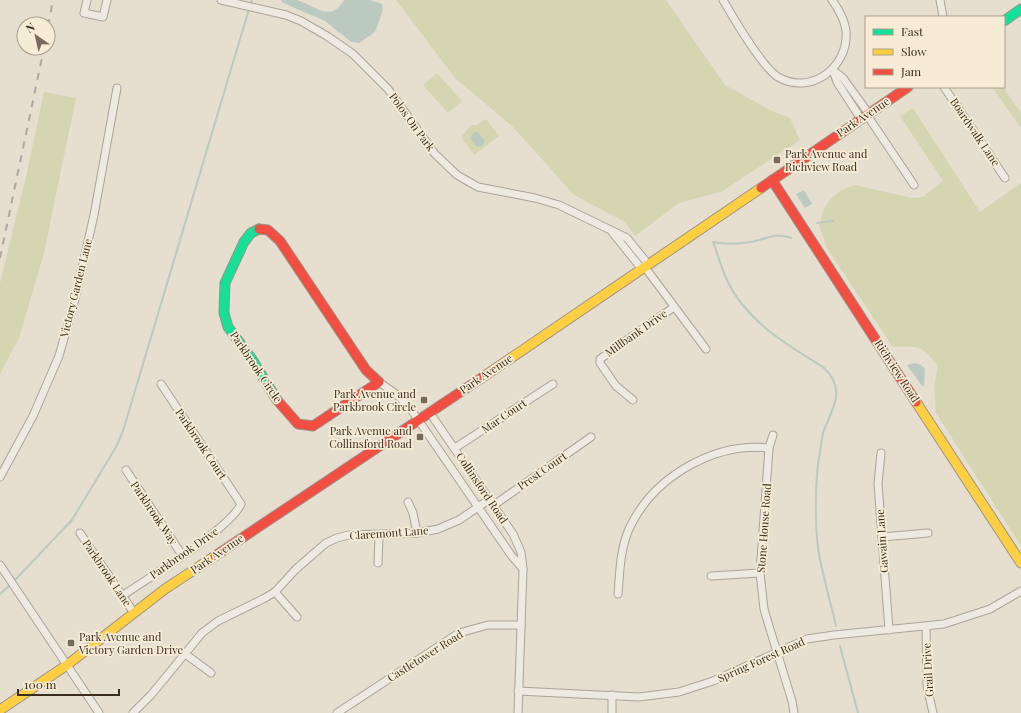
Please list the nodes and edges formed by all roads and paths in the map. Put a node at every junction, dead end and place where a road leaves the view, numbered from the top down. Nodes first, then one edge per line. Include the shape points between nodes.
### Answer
1 (87, 0) edge
2 (107, 0) edge
3 (221, 0) edge
4 (722, 0) edge
5 (832, 0) edge
6 (940, 0) edge
7 (1021, 9) edge
8 (943, 16) edge
9 (1005, 20) edge
10 (833, 70) junction
11 (118, 88) dead end
12 (907, 88) edge
13 (945, 88) edge
14 (865, 116) junction
15 (1005, 178) dead end
16 (772, 180) junction
17 (914, 185) dead end
18 (644, 266) junction
19 (674, 307) junction
20 (706, 349) dead end
21 (379, 382) junction
22 (161, 384) dead end
23 (553, 384) dead end
24 (633, 400) dead end
25 (430, 412) junction
26 (419, 420) junction
27 (773, 435) dead end
28 (591, 438) dead end
29 (455, 448) junction
30 (769, 448) junction
31 (881, 453) dead end
32 (126, 470) dead end
33 (0, 476) edge
34 (477, 481) junction
35 (466, 488) junction
36 (408, 502) dead end
37 (492, 502) junction
38 (241, 504) joint
39 (479, 506) junction
40 (417, 533) junction
41 (928, 533) dead end
42 (80, 534) dead end
43 (379, 535) junction
44 (882, 537) junction
45 (182, 555) junction
46 (378, 563) dead end
47 (1021, 563) edge
48 (0, 565) edge
49 (523, 569) junction
50 (760, 573) junction
51 (711, 576) dead end
52 (1021, 591) edge
53 (275, 592) junction
54 (618, 594) dead end
55 (122, 596) junction
56 (134, 613) junction
57 (297, 617) dead end
58 (521, 625) junction
59 (926, 627) junction
60 (889, 630) junction
61 (778, 651) junction
62 (184, 653) junction
63 (67, 665) junction
64 (211, 673) dead end
65 (518, 691) junction
66 (612, 696) junction
67 (0, 710) edge
68 (99, 713) edge
69 (133, 713) edge
70 (337, 713) edge
71 (518, 713) edge
72 (612, 713) edge
73 (794, 713) edge
74 (933, 713) edge

1 - 2 street via 84,13 103,17
3 - 18 street, Polos On Park via 260,8 301,21 353,54 388,89 434,154 457,175 483,188 559,205 611,230
4 - 10 street via 742,32 776,75 787,81 806,82 822,78
5 - 10 street via 846,31 844,46
6 - 8 street
7 - 9 main road
10 - 14 street via 837,82
11 - 33 street, Victory Garden Lane via 94,215 61,348 33,416
12 - 14 main road, Park Avenue
13 - 15 street, Boardwalk Lane
14 - 16 main road, Park Avenue
14 - 17 street
16 - 18 main road, Park Avenue
16 - 47 main road, Richview Road
18 - 19 street, Polos On Park
18 - 25 main road, Park Avenue
19 - 20 street, Polos On Park
19 - 24 street, Millbank Drive via 600,359 600,363 616,386
21 - 21 main road, Parkbrook Circle via 366,370 277,237 264,229 251,233 244,242 225,283 224,313 228,327 292,419 306,426 313,426
21 - 26 street, Parkbrook Circle via 396,394
22 - 38 street, Parkbrook Court
23 - 29 street, Mar Court
25 - 26 main road, Park Avenue
25 - 29 street, Collinsford Road
26 - 35 street, Collinsford Road
26 - 56 main road, Park Avenue via 165,589
27 - 30 street, Stone House Road
28 - 37 street, Prest Court
29 - 34 street, Collinsford Road
30 - 50 street, Stone House Road
30 - 54 street via 744,447 715,453 694,463 656,491 632,523 625,540 620,560
31 - 44 street, Gawain Lane via 878,484
32 - 45 street, Parkbrook Way
34 - 35 street
34 - 37 street, Collinsford Road
35 - 39 street, Collinsford Road
36 - 40 street
37 - 39 street, Claremont Lane
37 - 49 street, Collinsford Road via 513,534 521,552
38 - 45 street, Parkbrook Drive via 208,538
39 - 40 street, Claremont Lane via 448,526
39 - 49 street, Collinsford Road
40 - 43 street, Claremont Lane
41 - 44 street
42 - 55 street, Parkbrook Lane
43 - 46 street
43 - 53 street, Claremont Lane via 349,535 326,543 296,568
44 - 60 street, Gawain Lane
45 - 55 street, Parkbrook Drive
48 - 63 street
49 - 58 street, Collinsford Road
50 - 51 street
50 - 61 street, Stone House Road via 764,609
52 - 59 street, Spring Forest Road via 974,616
53 - 57 street
53 - 62 street, Claremont Lane via 218,620
55 - 56 street, Parkbrook Lane
56 - 63 main road, Park Avenue
58 - 65 street, Collinsford Road
58 - 70 street, Castletower Road via 488,625 459,633
59 - 60 street, Spring Forest Road
59 - 74 street, Grail Drive via 927,686
60 - 61 street, Spring Forest Road via 814,638
61 - 66 street, Spring Forest Road via 713,681 679,692 639,697
61 - 73 street, Stone House Road
62 - 64 street
62 - 69 street, Claremont Lane via 151,695
63 - 67 main road, Park Avenue
63 - 68 street
65 - 66 street, Spring Forest Road
65 - 71 street, Collinsford Road
66 - 72 street

